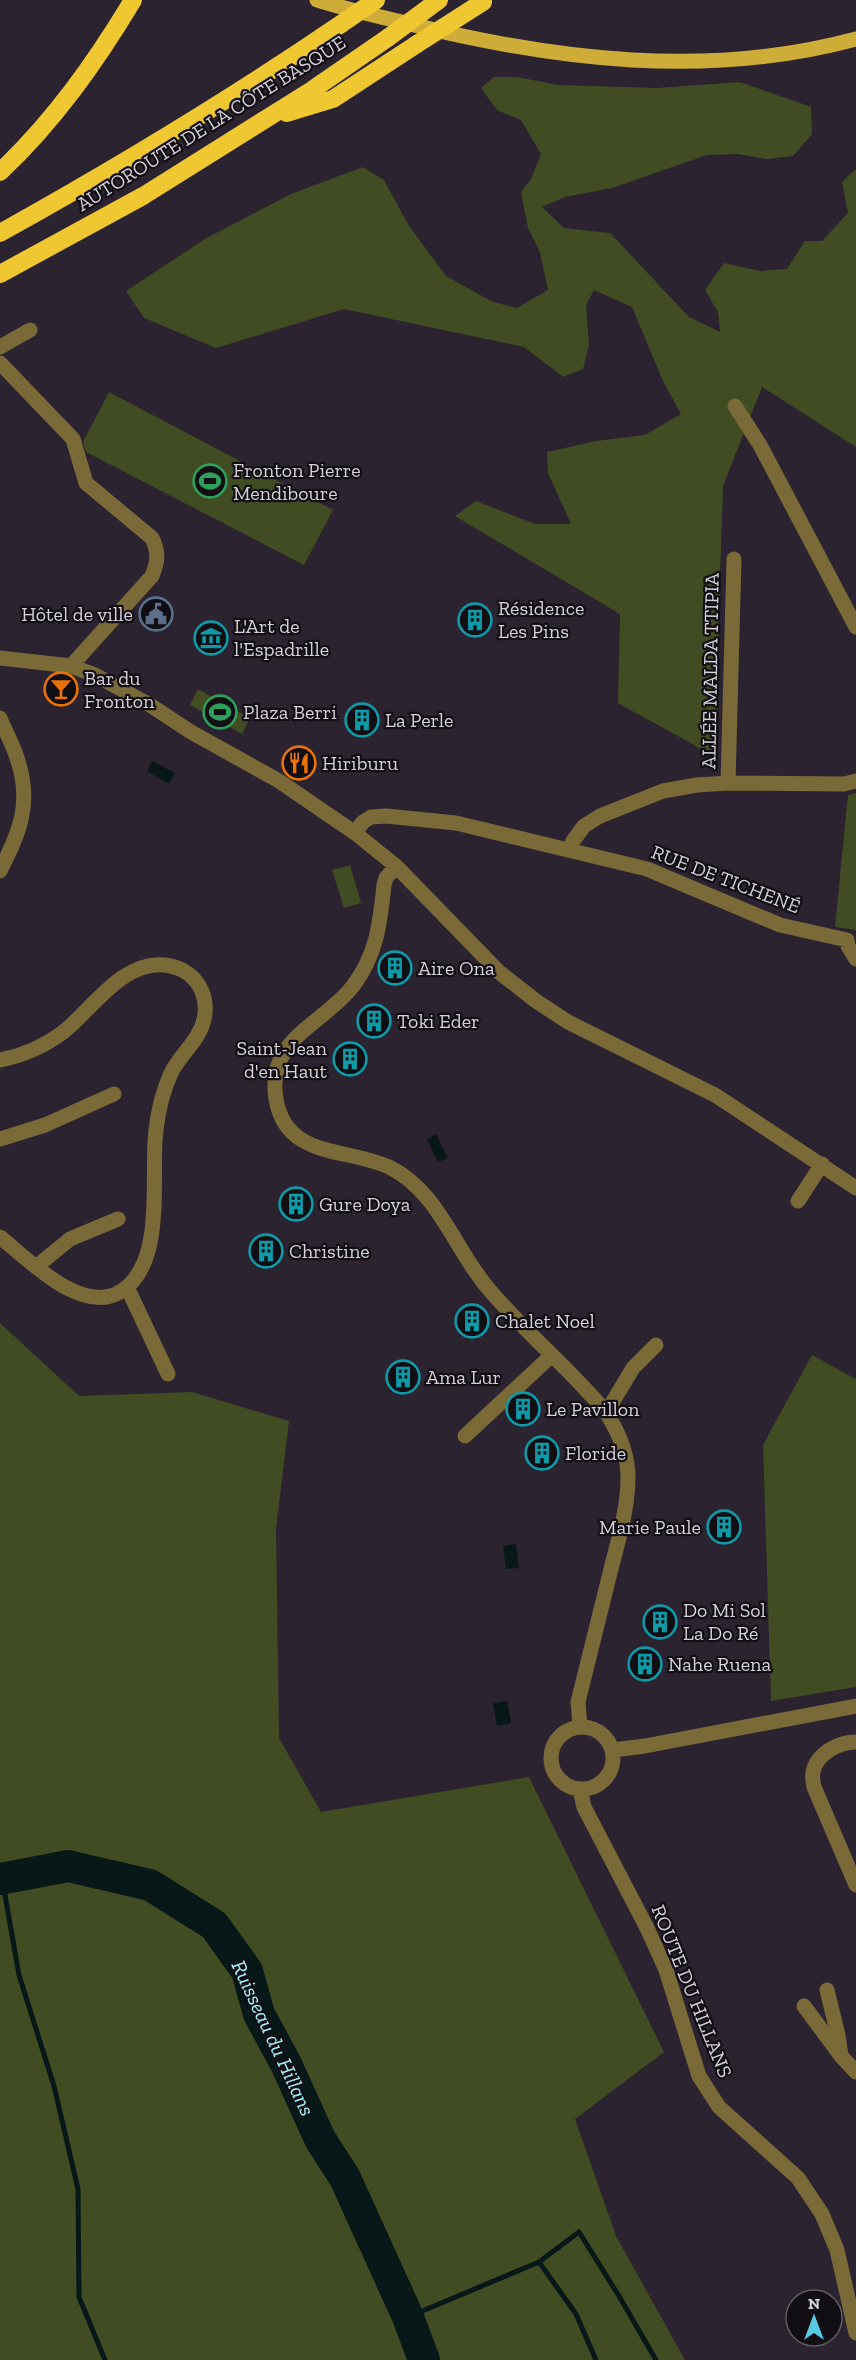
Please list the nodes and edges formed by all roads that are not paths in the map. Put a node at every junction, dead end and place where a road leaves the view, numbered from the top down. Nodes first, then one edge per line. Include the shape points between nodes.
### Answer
1 (134, 0) edge
2 (317, 0) edge
3 (376, 0) edge
4 (439, 0) edge
5 (484, 1) edge
6 (856, 39) edge
7 (262, 121) junction
8 (0, 172) edge
9 (0, 233) edge
10 (0, 274) edge
11 (30, 330) dead end
12 (0, 347) edge
13 (0, 363) edge
14 (735, 406) dead end
15 (734, 559) dead end
16 (856, 627) edge
17 (0, 658) edge
18 (71, 666) junction
19 (0, 719) edge
20 (856, 781) edge
21 (728, 783) junction
22 (355, 833) junction
23 (570, 849) junction
24 (396, 866) junction
25 (0, 871) edge
26 (852, 940) edge
27 (856, 959) edge
28 (0, 1060) edge
29 (114, 1094) dead end
30 (0, 1139) edge
31 (822, 1164) junction
32 (856, 1188) edge
33 (798, 1201) dead end
34 (118, 1219) dead end
35 (0, 1237) edge
36 (37, 1266) junction
37 (127, 1287) junction
38 (656, 1345) dead end
39 (552, 1355) junction
40 (168, 1374) dead end
41 (606, 1413) junction
42 (465, 1437) dead end
43 (856, 1706) edge
44 (580, 1726) junction
45 (856, 1742) edge
46 (613, 1750) junction
47 (580, 1789) junction
48 (856, 1885) edge
49 (827, 1990) dead end
50 (804, 2006) dead end
51 (841, 2056) junction
52 (856, 2072) edge
53 (856, 2333) edge

1 - 8 highway via 62,106
2 - 6 main road via 484,42 605,59 715,60
3 - 9 highway, AUTOROUTE DE LA CÔTE BASQUE, bridge via 255,83
4 - 7 highway, AUTOROUTE DE LA CÔTE BASQUE, bridge
5 - 7 highway, bridge via 333,99
7 - 10 highway, AUTOROUTE DE LA CÔTE BASQUE via 142,196
11 - 12 street
13 - 18 street via 73,439 86,483 152,538 158,550 152,576
14 - 16 street via 760,445
15 - 21 street, ALLÉE MALDA TTIPIA
17 - 18 street
18 - 22 street via 150,705 279,781
19 - 25 street via 24,782 19,832
20 - 21 street
21 - 23 street via 663,791 600,816 584,826
22 - 23 street, RUE DE TICHENÉ via 371,817 394,816 456,823
22 - 24 street
23 - 26 street, RUE DE TICHENÉ via 646,870 780,926
24 - 31 street via 499,972 536,1001 568,1022 715,1095
24 - 39 street via 386,878 380,926 370,959 351,988 286,1048 276,1085 280,1113 304,1142 377,1162 405,1176 437,1212 483,1282
26 - 27 street, RUE DE TICHENÉ via 848,946
28 - 37 street via 16,1057 62,1033 108,989 134,971 165,965 185,971 197,980 203,992 205,1014 197,1036 178,1060 161,1102 148,1252 136,1278
29 - 30 street via 24,1134
31 - 32 street
31 - 33 street
34 - 36 street via 70,1239
35 - 36 street
36 - 37 street via 78,1295 107,1297
37 - 40 street
38 - 41 street via 633,1368
39 - 41 street
39 - 42 street
41 - 44 street via 626,1457 627,1494 578,1702
43 - 46 street
44 - 46 street via 594,1728 606,1737
44 - 47 street via 558,1737 550,1759 559,1780
45 - 48 street via 837,1745 822,1756 813,1770 813,1787
46 - 47 street via 610,1773 592,1788
47 - 53 street, ROUTE DU HILLANS via 584,1807 666,1970 699,2076 719,2107 798,2178 822,2214 837,2250
49 - 51 street
50 - 51 street
51 - 52 street

